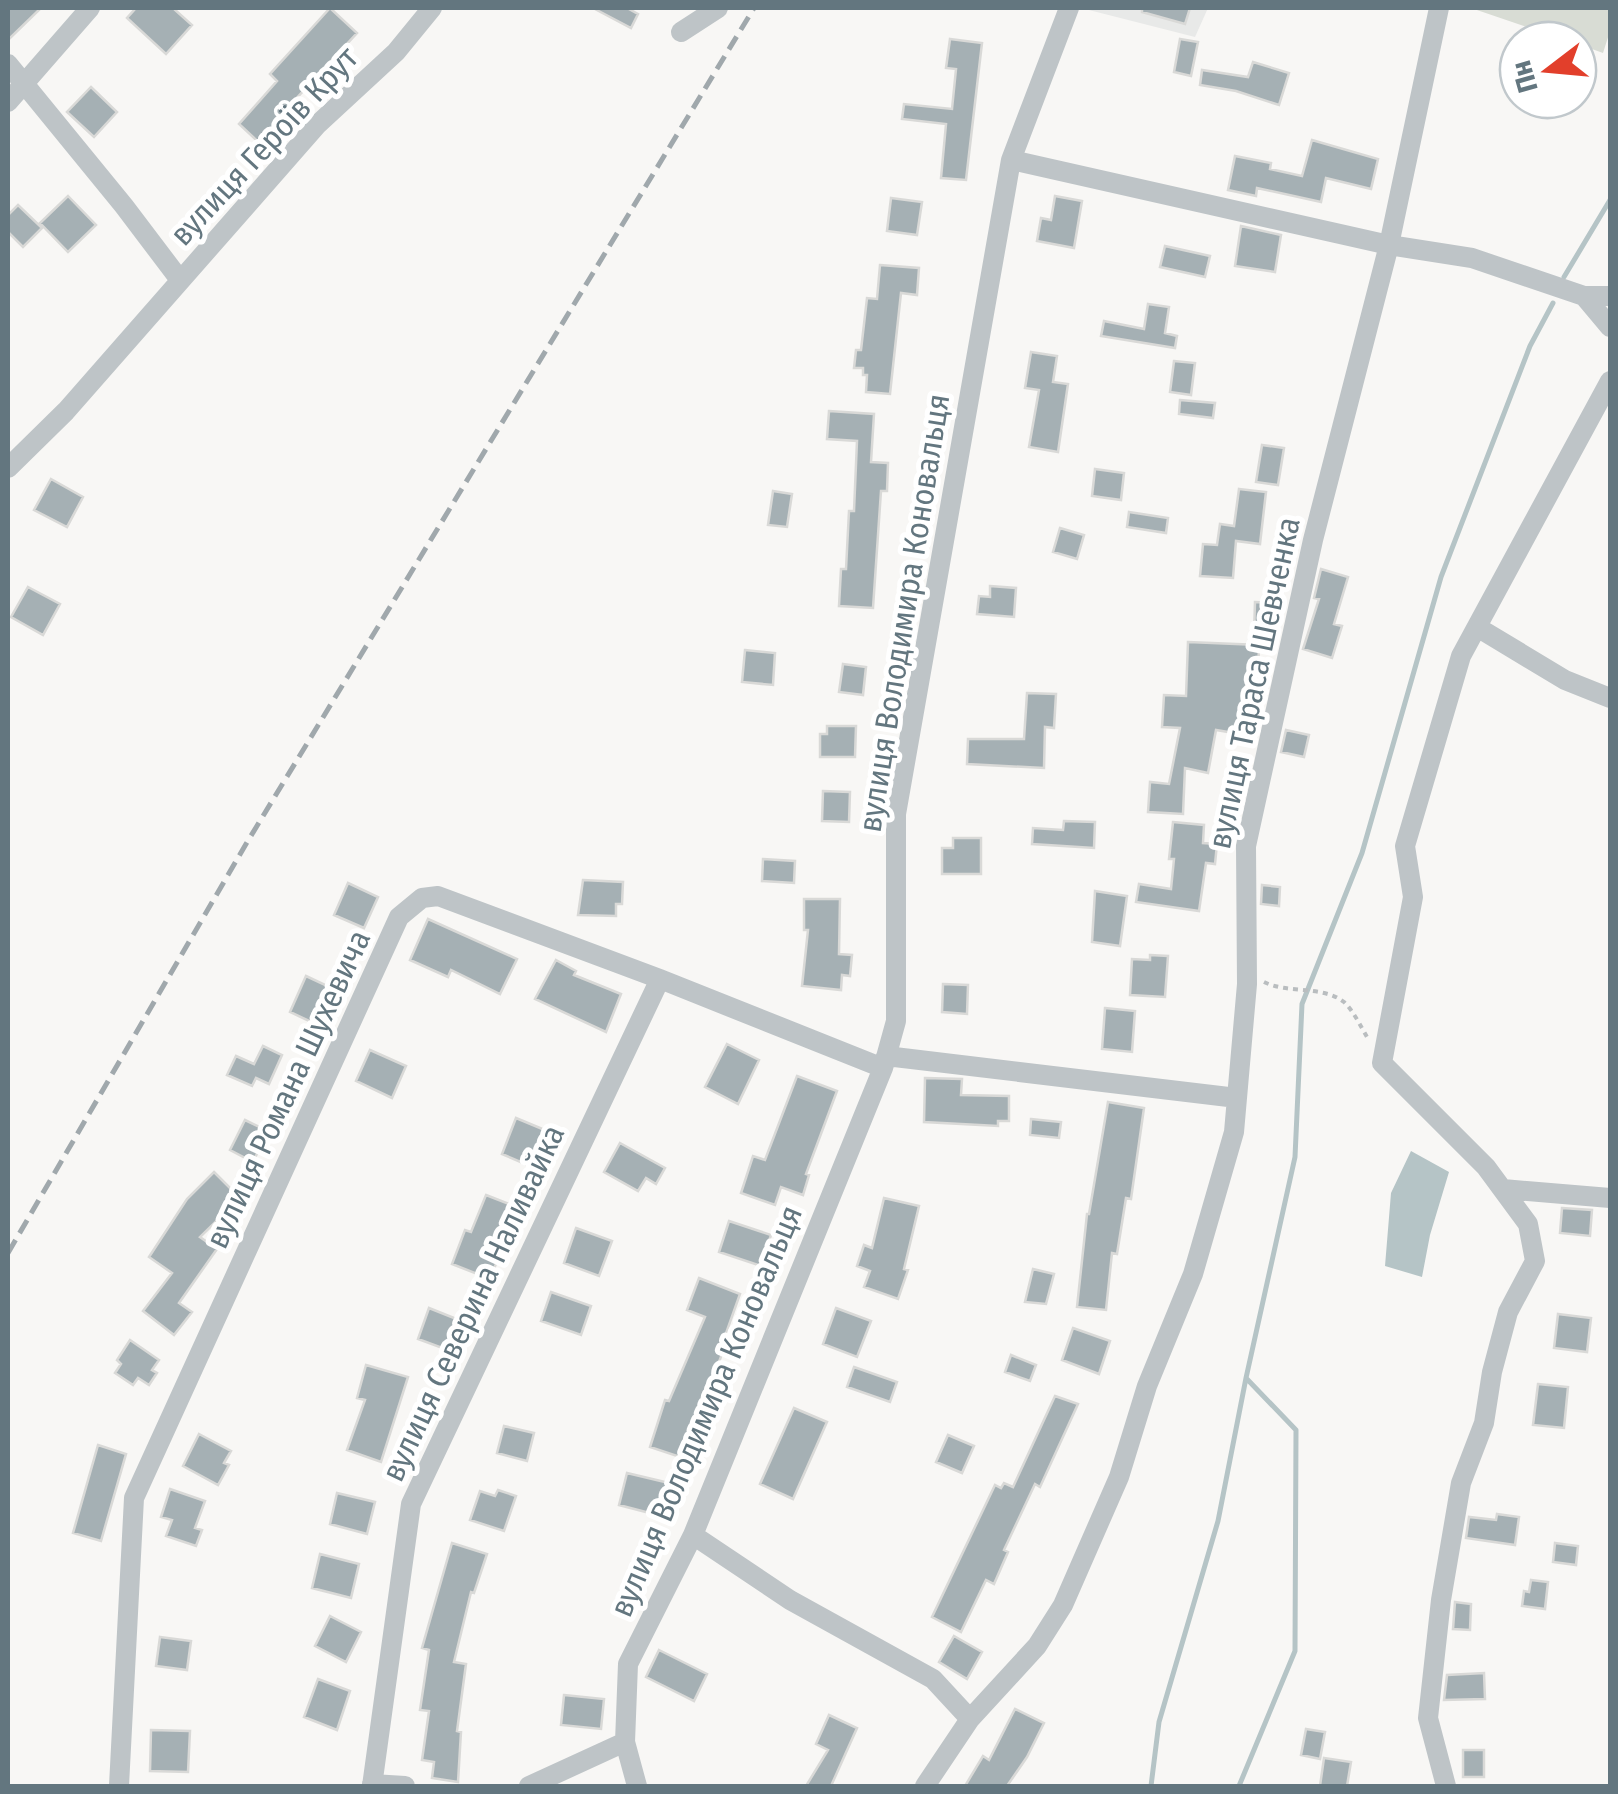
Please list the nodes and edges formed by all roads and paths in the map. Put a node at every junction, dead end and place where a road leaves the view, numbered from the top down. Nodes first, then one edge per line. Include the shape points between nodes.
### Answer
1 (90, 8) edge
2 (432, 8) edge
3 (718, 8) edge
4 (1069, 8) edge
5 (1438, 8) edge
6 (681, 32) dead end
7 (8, 64) edge
8 (23, 84) junction
9 (8, 102) edge
10 (1011, 160) junction
11 (1389, 245) junction
12 (180, 280) junction
13 (1584, 296) junction
14 (1610, 296) edge
15 (1610, 327) edge
16 (1610, 381) edge
17 (8, 468) edge
18 (1477, 627) junction
19 (1610, 698) edge
20 (1246, 971) junction
21 (660, 979) junction
22 (884, 1062) junction
23 (1382, 1063) junction
24 (1237, 1098) junction
25 (1503, 1189) junction
26 (1610, 1198) edge
27 (692, 1535) junction
28 (970, 1719) junction
29 (624, 1742) junction
30 (372, 1785) edge
31 (119, 1786) edge
32 (405, 1786) edge
33 (529, 1786) edge
34 (637, 1786) edge
35 (925, 1786) edge
36 (1446, 1786) edge

1 - 8 street
2 - 12 street, вулиця Героїв Крут via 396,52 316,125
3 - 6 street
4 - 10 street, вулиця Володимира Коновальця
5 - 11 street, вулиця Тараса Шевченка
7 - 8 street, вулиця Героїв Крут
8 - 9 street
8 - 12 street, вулиця Героїв Крут
10 - 11 street
10 - 22 street, вулиця Володимира Коновальця via 896,814 896,1021
11 - 13 street via 1472,258
11 - 20 street, вулиця Тараса Шевченка via 1312,540 1246,846
12 - 17 street, вулиця Героїв Крут
13 - 14 street
13 - 15 street
16 - 18 street
18 - 19 street via 1565,680
18 - 23 street via 1461,656 1406,846 1413,898
20 - 23 path via 1269,985 1344,1002
20 - 24 street, вулиця Тараса Шевченка
21 - 22 street, вулиця Романа Шухевича
21 - 30 street, вулиця Северина Наливайка via 411,1504
21 - 31 street, вулиця Романа Шухевича via 438,896 422,898 400,918 134,1498
22 - 24 street, вулиця Романа Шухевича
22 - 27 street, вулиця Володимира Коновальця
23 - 25 street
24 - 28 street, вулиця Тараса Шевченка via 1234,1132 1193,1274 1147,1386 1119,1478 1063,1606 1037,1646
25 - 26 street
25 - 36 street via 1528,1224 1535,1261 1508,1312 1484,1423 1462,1483 1441,1600 1428,1718
27 - 28 street via 790,1600 932,1679
27 - 29 street, вулиця Володимира Коновальця via 628,1664
28 - 35 street, вулиця Тараса Шевченка
29 - 33 street
29 - 34 street, вулиця Володимира Коновальця
30 - 32 street

